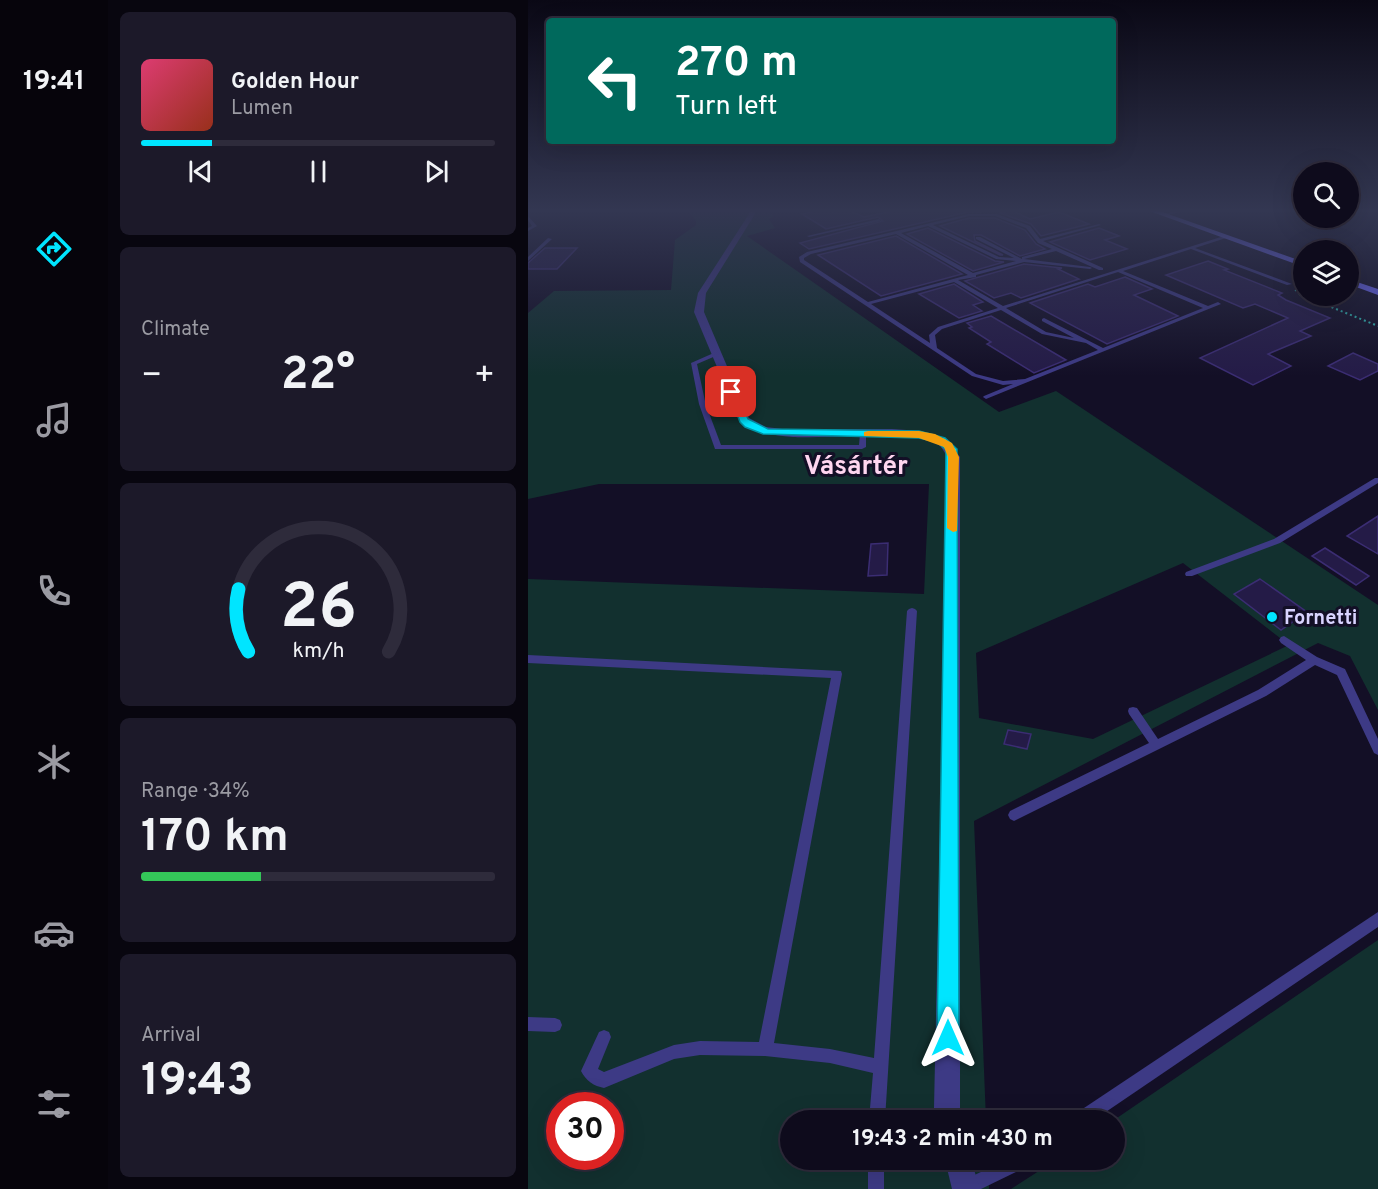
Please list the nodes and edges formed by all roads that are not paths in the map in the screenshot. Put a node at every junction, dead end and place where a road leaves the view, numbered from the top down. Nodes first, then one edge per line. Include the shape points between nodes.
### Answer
1 (720, 264) edge
2 (807, 264) edge
3 (954, 264) edge
4 (1008, 264) edge
5 (1060, 264) edge
6 (1063, 264) edge
7 (1091, 264) edge
8 (1140, 264) edge
9 (1236, 264) edge
10 (1101, 269) junction
11 (1119, 271) junction
12 (974, 276) junction
13 (1090, 280) junction
14 (956, 281) junction
15 (1289, 284) road end
16 (1359, 285) edge
17 (1378, 292) edge
18 (867, 304) junction
19 (1218, 304) dead end
20 (1208, 308) junction
21 (1001, 309) junction
22 (1044, 320) dead end
23 (1087, 342) junction
24 (934, 348) junction
25 (1103, 350) junction
26 (716, 354) junction
27 (1025, 381) junction
28 (731, 392) junction
29 (986, 397) dead end
30 (702, 404) junction
31 (784, 440) junction
32 (1378, 480) edge
33 (1190, 574) dead end
34 (912, 611) dead end
35 (1284, 640) dead end
36 (528, 659) edge
37 (1314, 660) junction
38 (1133, 711) dead end
39 (1156, 745) junction
40 (1378, 750) edge
41 (1014, 814) dead end
42 (1378, 919) edge
43 (528, 1024) edge
44 (555, 1025) dead end
45 (604, 1037) dead end
46 (765, 1049) junction
47 (880, 1067) junction
48 (878, 1110) edge
49 (949, 1110) edge
50 (1096, 1110) edge
51 (876, 1170) edge
52 (961, 1170) edge
53 (1002, 1170) edge
54 (966, 1188) edge
55 (876, 1189) edge

1 - 26 street via 699,304
2 - 18 lane
3 - 12 lane
4 - 12 lane
5 - 13 lane
6 - 10 lane
7 - 10 lane
8 - 11 lane
9 - 15 lane
10 - 11 lane
11 - 13 lane
11 - 20 lane
12 - 14 lane
13 - 21 lane
14 - 18 lane
14 - 21 lane
16 - 17 street
18 - 24 lane
19 - 20 lane
20 - 25 lane
21 - 23 lane via 1044,333
21 - 24 lane via 936,330 931,338
22 - 23 lane
23 - 25 lane
24 - 27 lane via 987,380
25 - 27 lane
26 - 28 street
26 - 30 lane via 693,363
27 - 29 lane
28 - 30 lane
28 - 31 street via 749,425
30 - 31 lane via 718,447
31 - 49 street via 863,434 932,436 948,445 954,457
32 - 33 lane via 1277,541
34 - 47 lane
35 - 37 lane
36 - 46 lane via 837,674
37 - 39 lane via 1262,693
37 - 40 lane via 1341,672
38 - 39 lane
39 - 41 lane
42 - 50 lane
43 - 44 lane
45 - 46 lane via 589,1071 604,1080 674,1052 700,1048
46 - 47 lane via 830,1056
47 - 48 lane
51 - 55 lane
52 - 54 street
53 - 54 lane

